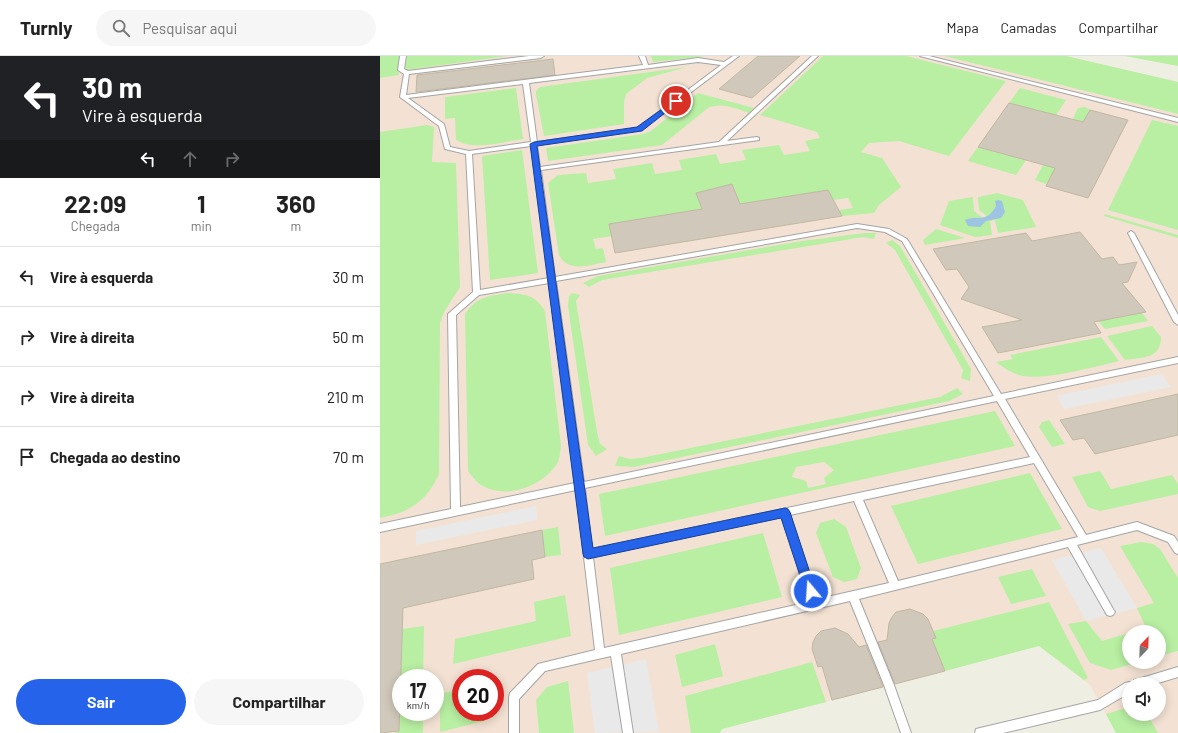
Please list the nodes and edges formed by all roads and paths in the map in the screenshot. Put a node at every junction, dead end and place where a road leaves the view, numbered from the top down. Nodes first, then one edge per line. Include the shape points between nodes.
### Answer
1 (403, 56) edge
2 (541, 56) edge
3 (642, 56) edge
4 (736, 56) edge
5 (815, 56) edge
6 (923, 56) edge
7 (726, 64) junction
8 (646, 67) junction
9 (407, 73) junction
10 (526, 83) junction
11 (403, 97) junction
12 (1178, 120) edge
13 (757, 139) dead end
14 (534, 144) junction
15 (721, 144) junction
16 (469, 153) junction
17 (537, 169) junction
18 (1131, 233) dead end
19 (552, 279) junction
20 (477, 293) junction
21 (1178, 322) edge
22 (1178, 360) edge
23 (1001, 398) junction
24 (1037, 459) junction
25 (580, 486) junction
26 (857, 497) junction
27 (456, 512) junction
28 (785, 512) junction
29 (380, 528) edge
30 (1084, 539) junction
31 (1070, 542) junction
32 (1178, 550) edge
33 (588, 554) junction
34 (895, 585) junction
35 (853, 596) junction
36 (815, 604) junction
37 (1110, 612) dead end
38 (615, 650) junction
39 (600, 653) junction
40 (1178, 672) edge
41 (1161, 677) edge
42 (1122, 691) edge
43 (514, 733) edge
44 (628, 733) edge
45 (906, 733) edge
46 (980, 733) edge

1 - 9 lane via 401,70
2 - 9 lane
3 - 8 lane
4 - 7 lane
5 - 15 lane
6 - 12 lane
7 - 8 lane via 698,60
7 - 14 lane via 639,129
8 - 10 lane
9 - 11 lane
10 - 11 lane
10 - 14 lane
11 - 16 lane via 442,125 446,148
13 - 15 lane
14 - 16 lane
14 - 17 lane
15 - 17 lane
16 - 20 lane
17 - 19 lane
18 - 21 lane
19 - 20 lane
19 - 23 lane via 857,226 887,230 905,240
19 - 25 lane
20 - 27 lane via 452,314
22 - 23 lane
23 - 24 lane
23 - 25 lane
24 - 26 lane
24 - 30 lane
25 - 27 lane
25 - 33 lane
26 - 28 lane
26 - 34 lane
27 - 29 lane
28 - 33 lane
28 - 36 lane
30 - 31 lane
30 - 32 lane via 1137,526 1170,539
31 - 34 lane
31 - 37 lane
33 - 39 lane
34 - 35 lane
35 - 36 lane
35 - 45 lane
36 - 38 lane
38 - 39 lane
38 - 44 lane
39 - 43 lane via 542,667 514,697
40 - 41 lane
42 - 46 lane via 1100,705

